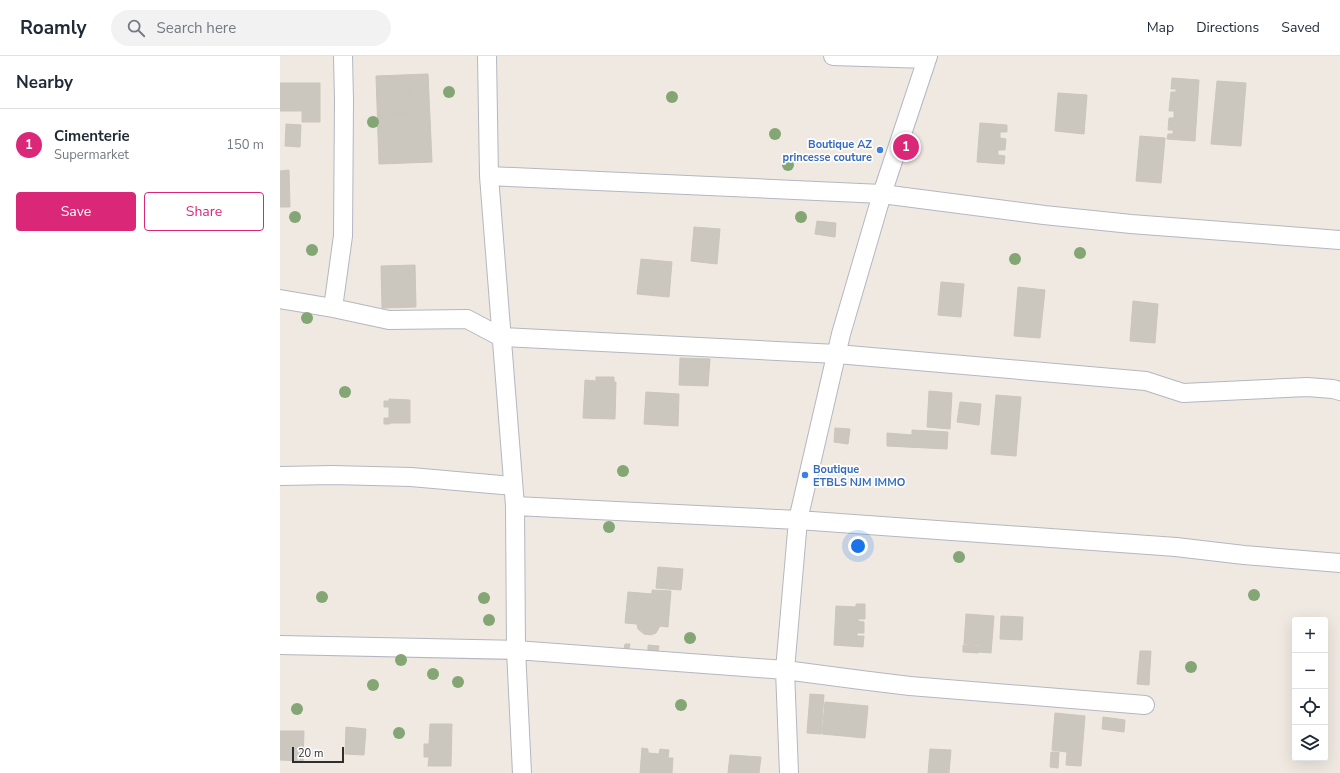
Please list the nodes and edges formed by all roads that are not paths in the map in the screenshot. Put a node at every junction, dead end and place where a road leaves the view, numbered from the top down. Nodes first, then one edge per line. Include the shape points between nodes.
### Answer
1 (343, 56) edge
2 (487, 56) edge
3 (833, 56) edge
4 (928, 58) edge
5 (489, 176) junction
6 (882, 194) junction
7 (1340, 240) edge
8 (280, 300) edge
9 (333, 308) junction
10 (501, 337) junction
11 (837, 354) junction
12 (1340, 391) edge
13 (280, 476) edge
14 (513, 486) junction
15 (515, 506) junction
16 (798, 520) junction
17 (1340, 563) edge
18 (280, 645) edge
19 (516, 650) junction
20 (785, 670) junction
21 (1145, 704) dead end
22 (522, 773) edge
23 (789, 773) edge

1 - 9 street via 343,236
2 - 5 street
3 - 4 street
4 - 6 street
5 - 6 street
5 - 10 street
6 - 7 street via 1131,224
6 - 11 street
8 - 9 street
9 - 10 street via 389,320 467,319
10 - 11 street
10 - 14 street
11 - 12 street via 1146,381 1183,393 1307,388
11 - 16 street
13 - 14 street via 411,478
14 - 15 street
15 - 16 street
15 - 19 street
16 - 17 street via 1176,547
16 - 20 street
18 - 19 street
19 - 20 street
19 - 22 street
20 - 21 street via 910,686
20 - 23 street

